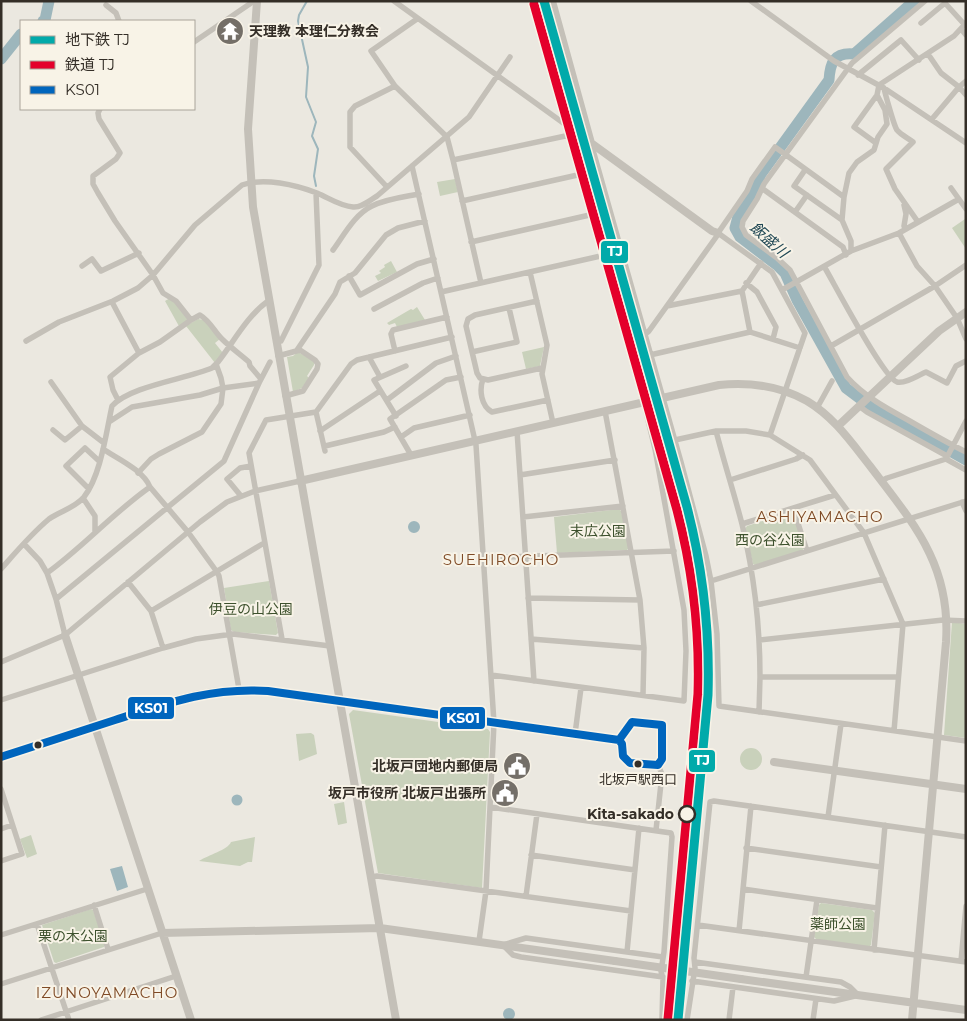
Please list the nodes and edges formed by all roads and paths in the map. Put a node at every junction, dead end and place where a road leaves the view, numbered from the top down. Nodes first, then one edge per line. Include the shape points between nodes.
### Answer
1 (256, 1) edge
2 (394, 1) edge
3 (552, 1) edge
4 (751, 1) edge
5 (924, 1) edge
6 (106, 5) dead end
7 (417, 19) junction
8 (119, 20) edge
9 (921, 23) dead end
10 (963, 25) edge
11 (966, 35) edge
12 (195, 41) edge
13 (928, 54) junction
14 (510, 57) dead end
15 (919, 60) junction
16 (846, 69) junction
17 (858, 75) junction
18 (497, 77) junction
19 (966, 81) edge
20 (395, 86) junction
21 (882, 87) junction
22 (959, 87) junction
23 (966, 95) edge
24 (877, 96) junction
25 (100, 110) edge
26 (932, 120) junction
27 (568, 128) junction
28 (570, 134) junction
29 (446, 138) junction
30 (876, 143) junction
31 (966, 143) edge
32 (591, 144) junction
33 (785, 154) junction
34 (453, 160) junction
35 (412, 166) junction
36 (805, 170) junction
37 (582, 174) junction
38 (251, 182) junction
39 (387, 187) junction
40 (952, 188) dead end
41 (763, 189) junction
42 (316, 193) junction
43 (418, 194) junction
44 (807, 195) junction
45 (844, 197) junction
46 (959, 199) junction
47 (462, 201) junction
48 (903, 201) junction
49 (966, 209) edge
50 (794, 212) junction
51 (594, 214) junction
52 (842, 220) junction
53 (425, 221) junction
54 (918, 222) junction
55 (904, 226) dead end
56 (718, 233) junction
57 (899, 233) junction
58 (471, 242) junction
59 (333, 250) dead end
60 (139, 253) junction
61 (848, 253) junction
62 (605, 255) junction
63 (434, 259) junction
64 (761, 263) junction
65 (966, 265) edge
66 (82, 266) dead end
67 (825, 268) junction
68 (530, 272) junction
69 (153, 275) junction
70 (349, 276) junction
71 (438, 278) junction
72 (481, 283) junction
73 (796, 283) junction
74 (746, 284) junction
75 (935, 286) junction
76 (784, 290) junction
77 (742, 291) junction
78 (441, 292) junction
79 (537, 301) junction
80 (112, 302) junction
81 (268, 302) junction
82 (666, 306) junction
83 (509, 308) junction
84 (374, 310) dead end
85 (966, 312) edge
86 (447, 317) junction
87 (957, 318) junction
88 (191, 320) junction
89 (859, 329) junction
90 (750, 332) junction
91 (644, 335) junction
92 (452, 337) junction
93 (773, 339) junction
94 (966, 339) edge
95 (26, 341) dead end
96 (281, 341) dead end
97 (230, 346) junction
98 (831, 346) junction
99 (800, 348) junction
100 (297, 350) junction
101 (395, 351) junction
102 (472, 352) junction
103 (139, 353) junction
104 (650, 355) junction
105 (278, 356) junction
106 (456, 356) junction
107 (369, 357) junction
108 (966, 361) edge
109 (270, 362) dead end
110 (216, 364) junction
111 (406, 366) dead end
112 (542, 368) junction
113 (380, 377) junction
114 (461, 377) junction
115 (890, 377) junction
116 (483, 379) junction
117 (260, 381) junction
118 (51, 382) dead end
119 (832, 382) dead end
120 (223, 388) junction
121 (785, 391) junction
122 (380, 392) junction
123 (285, 396) junction
124 (662, 397) junction
125 (868, 397) junction
126 (118, 400) junction
127 (387, 400) junction
128 (548, 400) junction
129 (645, 401) junction
130 (860, 406) junction
131 (817, 408) junction
132 (605, 411) junction
133 (316, 412) junction
134 (470, 415) junction
135 (396, 416) junction
136 (289, 417) junction
137 (966, 421) edge
138 (108, 422) junction
139 (553, 423) junction
140 (82, 426) junction
141 (838, 426) junction
142 (395, 427) junction
143 (53, 430) dead end
144 (320, 431) junction
145 (517, 431) junction
146 (716, 431) junction
147 (770, 435) junction
148 (400, 437) junction
149 (674, 440) junction
150 (475, 441) junction
151 (103, 446) junction
152 (952, 446) junction
153 (966, 452) edge
154 (411, 455) junction
155 (803, 455) junction
156 (947, 457) junction
157 (615, 460) junction
158 (99, 461) junction
159 (251, 466) junction
160 (966, 470) edge
161 (138, 472) junction
162 (520, 475) junction
163 (730, 480) junction
164 (300, 481) junction
165 (881, 481) junction
166 (150, 487) junction
167 (89, 489) junction
168 (256, 491) junction
169 (835, 495) junction
170 (241, 496) junction
171 (82, 498) junction
172 (964, 502) edge
173 (623, 506) junction
174 (166, 508) junction
175 (793, 508) junction
176 (966, 511) edge
177 (523, 517) junction
178 (910, 519) junction
179 (742, 524) junction
180 (95, 532) junction
181 (188, 532) junction
182 (864, 533) junction
183 (264, 543) junction
184 (24, 544) junction
185 (674, 551) junction
186 (806, 551) junction
187 (632, 552) junction
188 (526, 557) junction
189 (483, 558) junction
190 (1, 569) edge
191 (751, 569) junction
192 (217, 572) junction
193 (47, 573) junction
194 (884, 579) junction
195 (711, 581) junction
196 (128, 582) junction
197 (528, 598) junction
198 (56, 599) junction
199 (640, 600) junction
200 (756, 605) junction
201 (151, 611) junction
202 (947, 620) junction
203 (966, 621) edge
204 (903, 624) junction
205 (65, 635) junction
206 (229, 635) junction
207 (282, 639) junction
208 (531, 639) junction
209 (760, 640) junction
210 (330, 646) junction
211 (163, 648) junction
212 (644, 648) junction
213 (1, 662) edge
214 (491, 674) junction
215 (78, 675) junction
216 (760, 677) junction
217 (898, 677) junction
218 (534, 681) junction
219 (581, 688) junction
220 (239, 689) junction
221 (644, 695) junction
222 (1, 700) edge
223 (340, 702) junction
224 (759, 712) junction
225 (494, 723) junction
226 (841, 724) junction
227 (95, 726) junction
228 (894, 731) junction
229 (575, 734) junction
230 (938, 737) junction
231 (620, 740) junction
232 (966, 740) edge
233 (1, 757) edge
234 (774, 762) dead end
235 (658, 765) junction
236 (835, 771) junction
237 (934, 784) junction
238 (1, 789) edge
239 (966, 789) edge
240 (2, 797) edge
241 (751, 806) junction
242 (490, 807) junction
243 (537, 814) junction
244 (828, 817) junction
245 (12, 825) junction
246 (886, 825) junction
247 (639, 828) junction
248 (1, 829) edge
249 (656, 830) junction
250 (929, 831) junction
251 (966, 836) edge
252 (746, 848) junction
253 (531, 855) junction
254 (1, 861) edge
255 (881, 867) junction
256 (635, 870) junction
257 (371, 877) junction
258 (147, 889) junction
259 (743, 889) junction
260 (486, 891) junction
261 (526, 896) junction
262 (817, 900) junction
263 (94, 905) junction
264 (966, 906) edge
265 (877, 908) junction
266 (631, 911) junction
267 (965, 921) edge
268 (38, 924) junction
269 (698, 925) junction
270 (380, 928) junction
271 (739, 931) junction
272 (162, 933) junction
273 (1, 935) edge
274 (479, 941) junction
275 (811, 941) junction
276 (503, 945) junction
277 (108, 949) junction
278 (874, 950) junction
279 (627, 952) junction
280 (918, 956) junction
281 (663, 957) junction
282 (695, 962) junction
283 (963, 962) edge
284 (52, 968) junction
285 (176, 976) junction
286 (662, 976) junction
287 (806, 977) junction
288 (692, 981) junction
289 (1, 984) edge
290 (733, 987) junction
291 (858, 995) junction
292 (816, 999) junction
293 (913, 1002) junction
294 (966, 1010) edge
295 (66, 1012) junction
296 (41, 1020) edge
297 (69, 1020) edge
298 (191, 1020) edge
299 (396, 1020) edge
300 (662, 1020) edge
301 (687, 1020) edge
302 (729, 1020) edge
303 (813, 1020) edge
304 (912, 1020) edge

1 - 12 street
1 - 38 street via 248,129
2 - 7 street
3 - 32 street
4 - 16 street
5 - 16 street
6 - 8 street
7 - 18 street
7 - 20 street via 371,51
9 - 10 street via 945,3
10 - 11 street
10 - 13 street via 954,36
13 - 15 street
13 - 22 street via 941,72
14 - 18 street
15 - 17 street via 901,40
15 - 21 street
16 - 17 street
16 - 33 street
17 - 21 street
18 - 27 street
18 - 29 street via 470,117
19 - 22 street
20 - 29 street
20 - 39 street via 355,106 350,112 350,147
21 - 24 street
21 - 26 street
21 - 48 street via 896,130 913,142 886,170
22 - 23 street
22 - 26 street
24 - 30 street via 885,110 887,124
24 - 30 street via 854,127
25 - 60 street via 99,119 120,153 93,176 93,184
26 - 31 street
27 - 28 street
27 - 32 street
28 - 34 street
28 - 37 street
29 - 34 street
29 - 35 street
30 - 45 street via 874,150 852,167
32 - 56 street
32 - 91 street
33 - 36 street
33 - 41 street
33 - 56 street via 775,147
34 - 47 street
35 - 39 street
35 - 43 street
36 - 44 street via 794,186
36 - 45 street
37 - 47 street
37 - 51 street
38 - 42 street via 292,185
38 - 69 street via 236,190 195,225
38 - 81 street
39 - 42 street via 356,207
40 - 46 street
41 - 50 street
41 - 73 street via 743,221 744,232 784,264
42 - 96 street via 319,265
43 - 53 street
43 - 59 street via 370,207
44 - 50 street
44 - 52 street
45 - 52 street
46 - 49 street
46 - 54 street
47 - 58 street
48 - 54 street
48 - 55 street
50 - 61 street
51 - 58 street
51 - 62 street
52 - 61 street via 851,241
53 - 63 street
53 - 70 street via 398,228 386,235
54 - 57 street
56 - 64 street
56 - 82 street
57 - 61 street
57 - 75 street via 917,266
58 - 72 street
60 - 66 street via 102,272 92,259
60 - 69 street
61 - 67 street
62 - 68 street
62 - 129 street
63 - 70 street via 417,264 360,295
63 - 71 street
64 - 74 street
64 - 76 street via 772,272
65 - 75 street
67 - 73 street
67 - 89 street
68 - 72 street
68 - 79 street
69 - 80 street via 138,288
69 - 88 street via 163,293 176,301
70 - 100 street via 340,282 336,294
71 - 78 street
71 - 84 street via 424,282
72 - 78 street
73 - 76 street
73 - 98 street
74 - 77 street
74 - 93 street via 757,292 776,327
75 - 87 street
75 - 89 street
76 - 99 street via 806,333
77 - 82 street
77 - 90 street
78 - 86 street
79 - 83 street
79 - 112 street via 547,345
80 - 95 street via 62,321
80 - 103 street
81 - 97 street
81 - 105 street
82 - 91 street
83 - 102 street via 468,319 466,326
83 - 102 street via 516,342
85 - 87 street
86 - 92 street
86 - 101 street via 393,330
87 - 94 street
87 - 115 street
88 - 97 street via 203,316
88 - 103 street
89 - 98 street
89 - 115 street
90 - 93 street
90 - 104 street
91 - 104 street
92 - 101 street
92 - 106 street
93 - 99 street
97 - 110 street
97 - 117 street via 249,362
98 - 125 street via 848,377
99 - 121 street
100 - 105 street
100 - 123 street via 315,360 318,366 303,391
101 - 107 street
102 - 116 street via 477,373
103 - 126 street via 110,377
104 - 124 street
105 - 123 street
106 - 114 street
106 - 127 street via 436,363
107 - 113 street
107 - 133 street via 350,364
108 - 115 street via 956,366 947,383 926,372 903,382
109 - 117 street
110 - 120 street
110 - 126 street
111 - 113 street
112 - 116 street
112 - 128 street
113 - 122 street via 374,380
114 - 134 street
114 - 135 street via 446,380
115 - 125 street
116 - 128 street via 480,386 484,404 492,412
117 - 120 street
117 - 174 street via 224,461
118 - 140 street
119 - 131 street
120 - 138 street via 132,406
120 - 161 street via 221,404 202,432 159,454
121 - 124 street via 737,383
121 - 131 street
121 - 147 street
122 - 127 street
122 - 144 street
123 - 136 street
124 - 129 street
124 - 149 street
125 - 130 street
125 - 152 street
126 - 138 street via 112,406
127 - 135 street
128 - 139 street
129 - 132 street
129 - 185 street
130 - 141 street
130 - 156 street
131 - 141 street
132 - 139 street
132 - 157 street
133 - 136 street
133 - 144 street
134 - 148 street via 414,428
134 - 150 street
135 - 142 street via 390,420
136 - 159 street via 264,422 249,453
136 - 164 street
137 - 152 street
138 - 151 street
139 - 145 street
140 - 143 street via 65,440
140 - 151 street
141 - 165 street
142 - 144 street via 325,449
142 - 148 street
145 - 150 street
145 - 162 street
146 - 147 street
146 - 149 street
146 - 163 street
147 - 155 street
148 - 154 street
149 - 195 street
150 - 154 street
150 - 189 street
151 - 158 street
151 - 161 street
152 - 153 street
152 - 156 street
154 - 164 street
155 - 163 street
155 - 169 street
156 - 160 street
156 - 165 street
157 - 162 street
157 - 173 street
158 - 167 street
158 - 167 street via 85,448 66,466
159 - 168 street
159 - 170 street via 240,468 227,479
161 - 166 street
162 - 177 street
163 - 179 street
164 - 168 street
164 - 210 street
165 - 178 street
166 - 174 street
166 - 180 street
167 - 171 street
168 - 170 street
168 - 183 street
169 - 175 street
169 - 182 street
170 - 181 street via 216,509
171 - 180 street via 95,516
171 - 184 street via 71,508 51,517
172 - 176 street
172 - 178 street
173 - 177 street
173 - 187 street
174 - 181 street
174 - 198 street
175 - 179 street
175 - 186 street
177 - 188 street
178 - 182 street
178 - 202 street via 936,566
179 - 191 street
180 - 193 street via 71,556
181 - 192 street
181 - 196 street
182 - 186 street
182 - 194 street
183 - 192 street
183 - 207 street
184 - 190 street
184 - 193 street
185 - 187 street
185 - 221 street via 684,610 684,701
186 - 191 street
187 - 188 street
187 - 199 street
188 - 189 street
188 - 197 street
189 - 214 street
191 - 195 street
191 - 200 street
192 - 201 street
192 - 206 street
193 - 198 street
194 - 200 street
194 - 204 street
195 - 224 street via 717,634 718,704
196 - 201 street
196 - 205 street
197 - 199 street
197 - 208 street
198 - 205 street
199 - 212 street
200 - 209 street
201 - 211 street
202 - 203 street
202 - 204 street
202 - 230 street
204 - 209 street
204 - 217 street
205 - 213 street
205 - 215 street
206 - 207 street
206 - 211 street
206 - 220 street
207 - 210 street
208 - 212 street
208 - 218 street
209 - 216 street
210 - 223 street
211 - 215 street
212 - 221 street
214 - 218 street
214 - 225 street
215 - 222 street
215 - 227 street
216 - 217 street
216 - 224 street
217 - 228 street
218 - 219 street
219 - 221 street
219 - 229 street
220 - 223 street via 268,690
220 - 227 street via 194,695
223 - 225 street
223 - 257 street
224 - 226 street
225 - 229 street
225 - 242 street
226 - 228 street
226 - 236 street
227 - 233 street
227 - 258 street
228 - 230 street
229 - 231 street
230 - 232 street
230 - 237 street
231 - 235 street via 625,760
231 - 235 street via 632,722 662,725 662,759
234 - 236 street
235 - 249 street via 662,774
236 - 237 street
236 - 244 street
237 - 239 street
237 - 250 street
238 - 240 street
240 - 245 street
241 - 244 street
241 - 252 street
241 - 269 street via 714,801 709,804
242 - 243 street
242 - 260 street
243 - 247 street
243 - 253 street
244 - 246 street
245 - 248 street
245 - 254 street via 22,854
246 - 250 street
246 - 255 street
247 - 249 street
247 - 256 street
249 - 281 street via 672,835
250 - 251 street
250 - 280 street
252 - 255 street
252 - 259 street
253 - 256 street
253 - 261 street
255 - 265 street
256 - 266 street
257 - 260 street
257 - 270 street
258 - 263 street
258 - 272 street
259 - 262 street
259 - 271 street
260 - 261 street
260 - 274 street
261 - 266 street
262 - 265 street
262 - 275 street
263 - 268 street
263 - 277 street
264 - 267 street
265 - 278 street
266 - 279 street
267 - 283 street
268 - 273 street
268 - 284 street
269 - 271 street
269 - 282 street
270 - 272 street
270 - 274 street
270 - 299 street
271 - 275 street
272 - 277 street
272 - 285 street
274 - 276 street
275 - 278 street
275 - 287 street
276 - 279 street via 526,938
276 - 286 street via 513,955 521,957
276 - 291 street, bridge
277 - 284 street
278 - 280 street
279 - 281 street
280 - 283 street
280 - 293 street
281 - 286 street
282 - 287 street
282 - 288 street
284 - 289 street
284 - 295 street
285 - 295 street
285 - 298 street
286 - 300 street
287 - 291 street via 846,984
288 - 290 street
288 - 301 street
290 - 292 street
290 - 302 street
291 - 292 street via 839,1001
291 - 293 street
292 - 303 street
293 - 294 street
293 - 304 street
295 - 296 street
295 - 297 street

